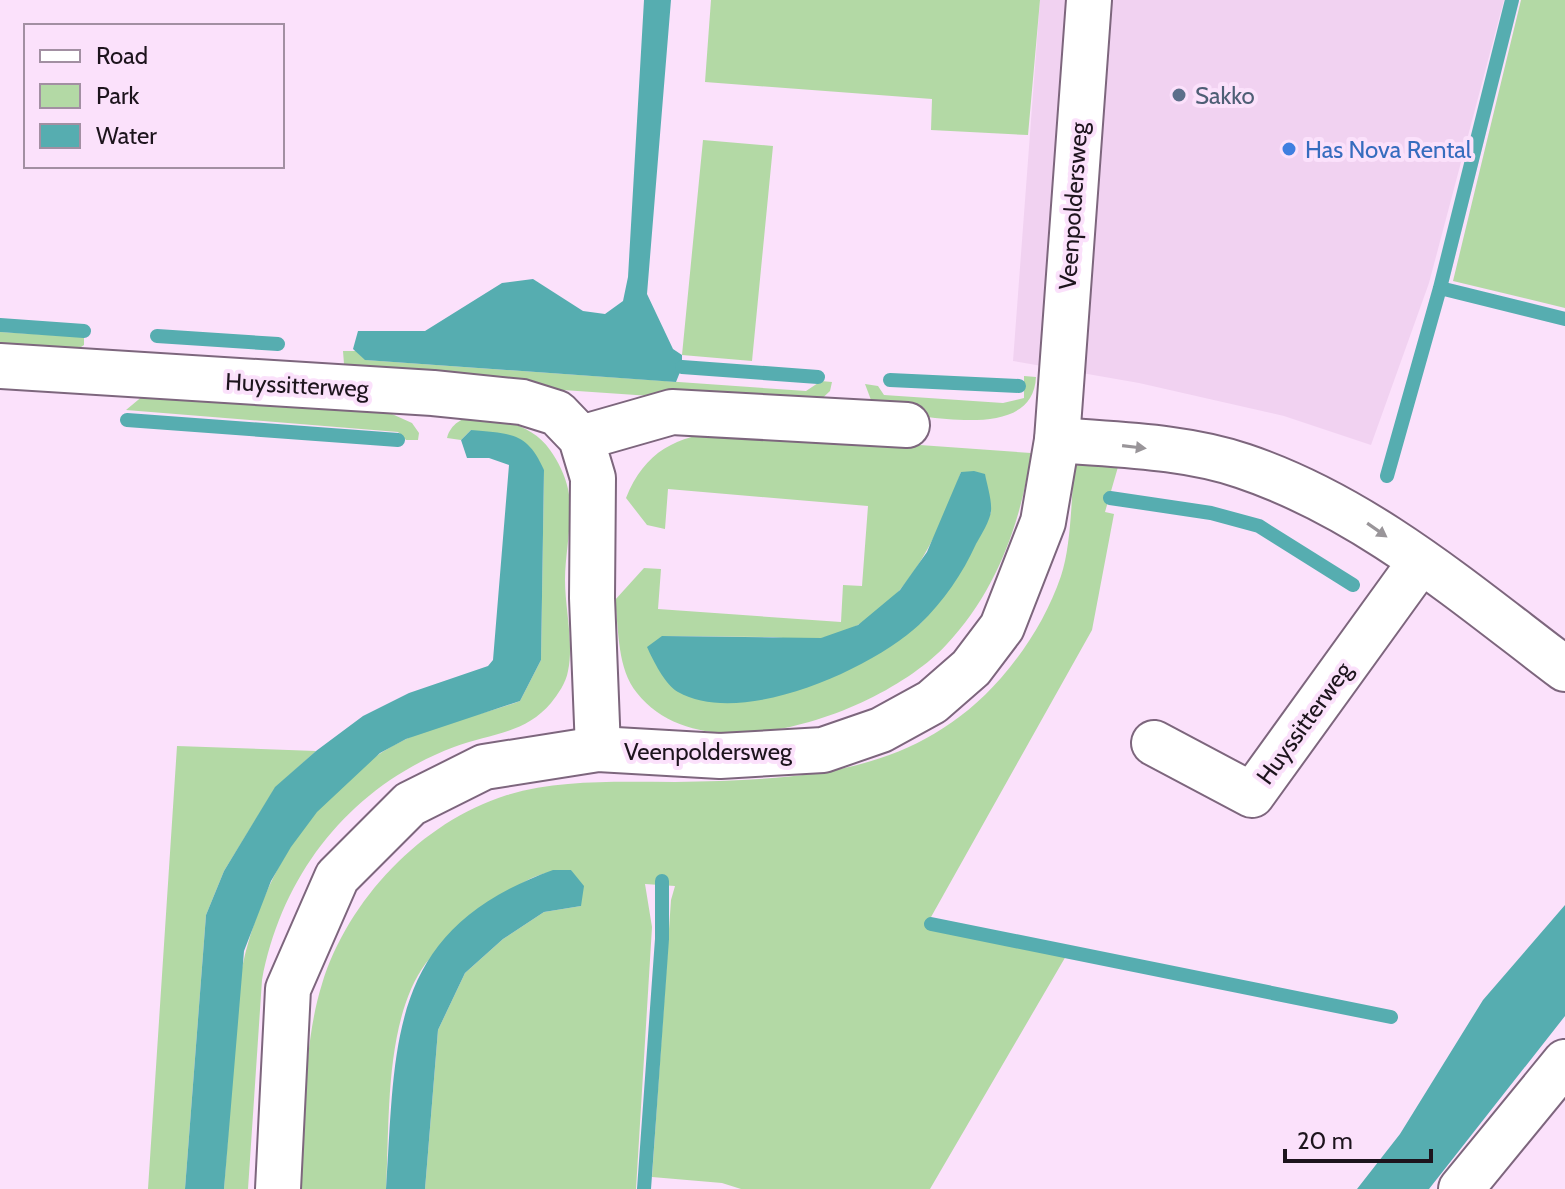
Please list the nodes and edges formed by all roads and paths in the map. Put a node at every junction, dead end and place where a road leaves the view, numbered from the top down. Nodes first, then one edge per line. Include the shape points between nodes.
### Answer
1 (1089, 0) edge
2 (0, 366) edge
3 (907, 425) dead end
4 (581, 438) junction
5 (1057, 440) junction
6 (1421, 561) junction
7 (1565, 669) edge
8 (1154, 743) dead end
9 (598, 749) junction
10 (1565, 1062) edge
11 (278, 1189) edge
12 (1461, 1189) edge

1 - 5 street, Veenpoldersweg
2 - 4 street, Huyssitterweg via 522,402 557,413
3 - 4 street via 672,412
4 - 9 street via 593,478
5 -> 6 street via 1178,452 1240,465 1361,519
5 - 9 street, Veenpoldersweg via 1043,522 1002,627 971,668 932,702 881,730 823,750 720,756
6 - 7 street
6 - 8 street, Huyssitterweg via 1252,795
9 - 11 street, Veenpoldersweg via 484,767 410,804 337,877 288,989
10 - 12 street

